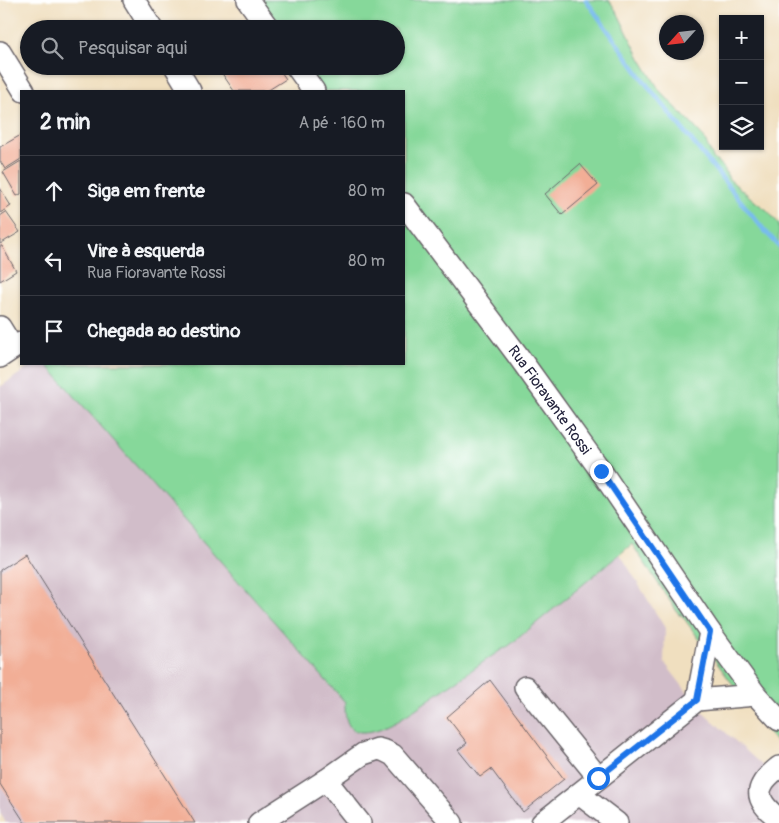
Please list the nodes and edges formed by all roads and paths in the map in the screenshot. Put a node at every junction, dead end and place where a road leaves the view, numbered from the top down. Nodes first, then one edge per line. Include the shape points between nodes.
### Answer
1 (134, 0) edge
2 (248, 0) edge
3 (146, 20) edge
4 (262, 20) edge
5 (0, 52) edge
6 (180, 75) edge
7 (302, 75) edge
8 (23, 90) edge
9 (189, 90) edge
10 (313, 90) edge
11 (405, 205) edge
12 (0, 327) edge
13 (11, 349) edge
14 (710, 632) junction
15 (525, 687) dead end
16 (756, 695) junction
17 (697, 700) junction
18 (779, 720) edge
19 (779, 767) edge
20 (598, 778) junction
21 (326, 780) junction
22 (579, 794) junction
23 (779, 819) edge
24 (259, 823) edge
25 (360, 823) edge
26 (452, 823) edge
27 (542, 823) edge
28 (617, 823) edge

1 - 3 street
2 - 4 street
5 - 8 street
6 - 9 street
7 - 10 street
11 - 14 street, Rua Fioravante Rossi via 601,471
12 - 13 street
14 - 16 street, Rua Fioravante Rossi
14 - 17 street
15 - 20 street
16 - 17 street
16 - 18 street, Rua Fioravante Rossi
17 - 20 street
19 - 23 street via 761,786 760,793 761,801
20 - 22 street
21 - 24 street
21 - 25 street
21 - 26 street via 363,754 378,749 385,751 393,755
22 - 27 street
22 - 28 street

